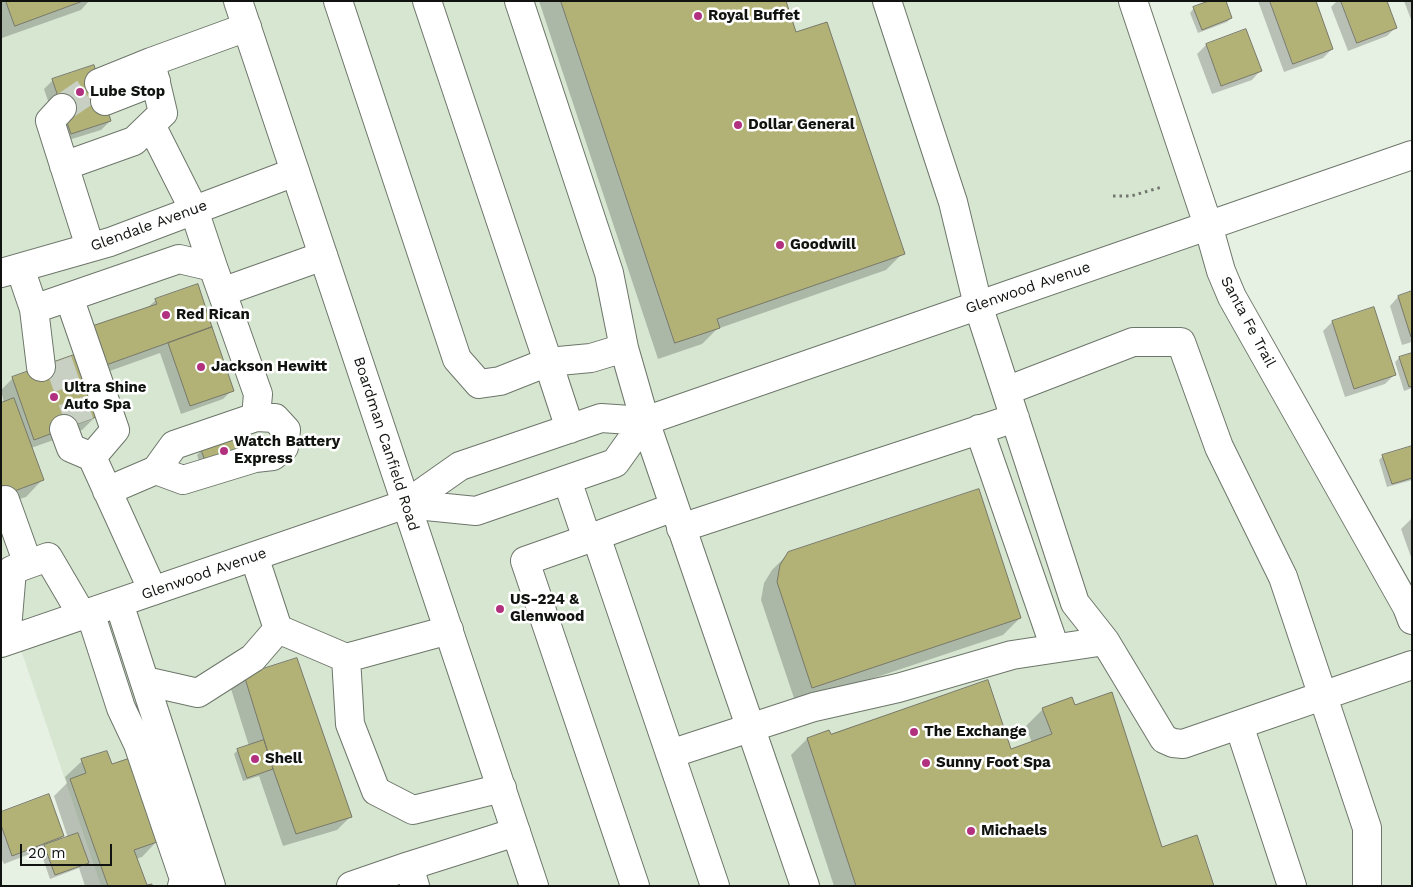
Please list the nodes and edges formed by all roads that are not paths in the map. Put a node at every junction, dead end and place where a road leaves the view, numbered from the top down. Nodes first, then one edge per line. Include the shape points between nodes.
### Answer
1 (238, 1) edge
2 (338, 1) edge
3 (427, 1) edge
4 (519, 1) edge
5 (887, 1) edge
6 (1133, 1) edge
7 (247, 27) junction
8 (153, 72) junction
9 (102, 92) tunnel mouth
10 (62, 108) tunnel mouth
11 (151, 125) junction
12 (1412, 155) edge
13 (64, 166) junction
14 (295, 172) junction
15 (194, 210) junction
16 (1208, 225) junction
17 (90, 247) junction
18 (323, 256) junction
19 (11, 271) edge
20 (218, 280) junction
21 (69, 297) junction
22 (978, 305) junction
23 (34, 309) junction
24 (624, 348) junction
25 (46, 357) tunnel mouth
26 (548, 362) junction
27 (1006, 391) junction
28 (256, 417) junction
29 (1015, 418) junction
30 (645, 421) junction
31 (72, 426) tunnel mouth
32 (570, 428) junction
33 (979, 429) junction
34 (92, 457) junction
35 (156, 470) junction
36 (567, 480) junction
37 (107, 491) junction
38 (5, 500) dead end
39 (406, 504) junction
40 (677, 518) junction
41 (592, 537) junction
42 (254, 556) junction
43 (28, 564) junction
44 (152, 591) junction
45 (119, 603) junction
46 (86, 614) junction
47 (1412, 620) edge
48 (278, 629) junction
49 (448, 630) junction
50 (1105, 641) junction
51 (4, 642) edge
52 (1055, 648) junction
53 (346, 658) junction
54 (1412, 665) edge
55 (145, 681) junction
56 (1322, 696) junction
57 (1240, 725) junction
58 (751, 727) junction
59 (670, 754) junction
60 (502, 788) junction
61 (516, 832) junction
62 (412, 876) edge
63 (182, 886) edge
64 (211, 886) edge
65 (351, 886) edge
66 (534, 886) edge
67 (635, 886) edge
68 (715, 886) edge
69 (805, 886) edge
70 (1292, 886) edge
71 (1367, 886) edge

1 - 7 street, Boardman Canfield Road
2 - 26 street via 457,359 479,384 500,381
3 - 26 street
4 - 24 street via 609,273
5 - 22 street via 953,202
6 - 16 street, Santa Fe Trail
7 - 8 street
7 - 14 street, Boardman Canfield Road
8 - 9 street
8 - 11 street via 163,113
10 - 13 street via 50,121
11 - 13 street via 134,141
11 - 15 street
12 - 16 street, Glenwood Avenue
13 - 17 street
14 - 15 street, Glendale Avenue
14 - 18 street, Boardman Canfield Road
15 - 17 street, Glendale Avenue
15 - 20 street
16 - 22 street, Glenwood Avenue
16 - 47 street, Santa Fe Trail via 1232,297
17 - 19 street, Glendale Avenue
18 - 20 street
18 - 39 street, Boardman Canfield Road
19 - 23 street
20 - 21 street via 179,259
20 - 28 street via 258,394
21 - 23 street
21 - 34 street via 115,430
22 - 27 street
22 - 30 street, Glenwood Avenue
23 - 25 street
24 - 26 street via 591,358
24 - 30 street
26 - 32 street
27 - 29 street
27 - 56 street via 1133,342 1181,342 1219,447 1283,577
28 - 35 street via 174,445
28 - 35 street via 275,418 286,430 284,447 273,456 255,458 183,480
29 - 33 street
29 - 50 street via 1075,603
30 - 32 street, Glenwood Avenue via 602,418
30 - 36 street, Glenwood Avenue via 615,463
30 - 40 street
31 - 34 street via 71,448
32 - 39 street, Glenwood Avenue via 460,466
33 - 40 street
33 - 52 street
34 - 37 street
35 - 37 street
36 - 39 street, Glenwood Avenue via 476,511
36 - 41 street
37 - 44 street
38 - 43 street
39 - 42 street, Glenwood Avenue
39 - 49 street, Boardman Canfield Road
40 - 41 street
40 - 58 street
41 - 59 street
41 - 67 street via 525,561
42 - 44 street, Glenwood Avenue
42 - 48 street
43 - 46 street via 48,556
43 - 51 street via 12,570
44 - 45 street, Glenwood Avenue
45 - 46 street, Glenwood Avenue
45 - 55 street
46 - 51 street, Glenwood Avenue
46 - 63 street via 138,744 184,879
48 - 53 street
48 - 55 street via 253,658 198,692
49 - 53 street
49 - 60 street, Boardman Canfield Road
50 - 52 street
50 - 57 street via 1164,739 1183,744
52 - 58 street via 1012,655 898,688 814,707
53 - 60 street via 350,724 376,792 413,810
54 - 56 street
55 - 64 street
56 - 57 street
56 - 71 street via 1367,828
57 - 70 street
58 - 59 street
58 - 69 street
59 - 68 street
60 - 61 street, Boardman Canfield Road
61 - 62 street
61 - 66 street, Boardman Canfield Road
62 - 65 street

